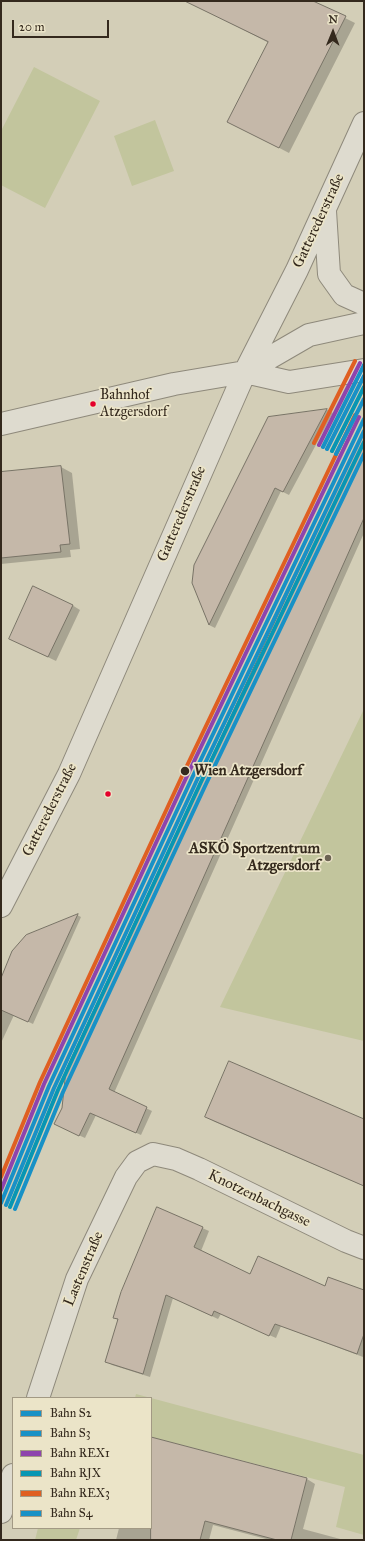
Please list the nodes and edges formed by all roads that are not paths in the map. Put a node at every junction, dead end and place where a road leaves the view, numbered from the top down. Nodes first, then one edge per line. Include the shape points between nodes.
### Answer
1 (364, 123) edge
2 (325, 207) junction
3 (364, 304) edge
4 (364, 323) edge
5 (364, 370) edge
6 (245, 372) junction
7 (1, 424) edge
8 (1, 906) edge
9 (153, 1154) joint
10 (364, 1248) edge
11 (38, 1397) edge
12 (12, 1478) edge
13 (1, 1512) edge

1 - 2 street, Gatterederstraße
2 - 3 street via 329,274 344,295
2 - 6 street, Gatterederstraße via 297,270
4 - 6 street via 309,335
5 - 6 street via 289,382
6 - 7 street via 174,384
6 - 8 street, Gatterederstraße via 69,774
9 - 10 street, Knotzenbachgasse via 176,1159 346,1242
9 - 11 street, Lastenstraße via 137,1162 126,1178 77,1279
12 - 13 street

